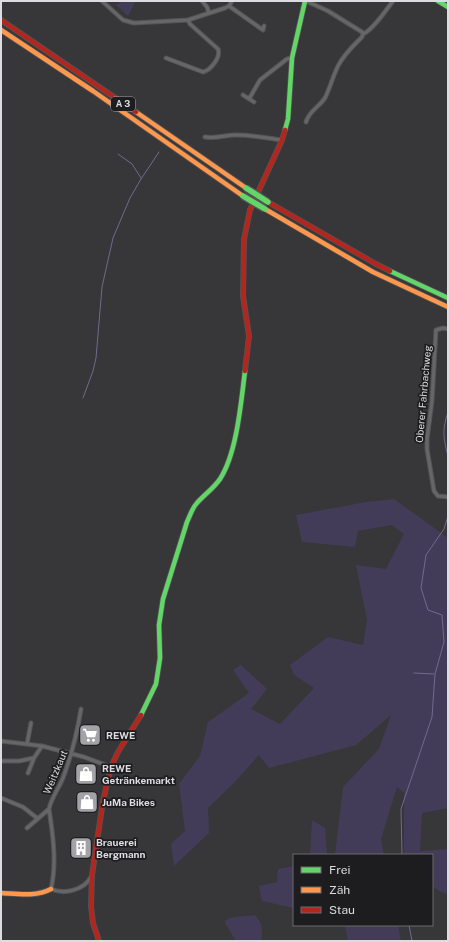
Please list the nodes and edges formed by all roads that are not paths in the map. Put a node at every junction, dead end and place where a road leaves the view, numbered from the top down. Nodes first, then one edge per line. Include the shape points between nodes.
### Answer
1 (102, 1) edge
2 (202, 1) edge
3 (232, 1) edge
4 (305, 1) edge
5 (393, 1) edge
6 (438, 1) edge
7 (229, 6) junction
8 (448, 8) edge
9 (209, 13) junction
10 (1, 20) edge
11 (188, 20) junction
12 (1, 30) edge
13 (262, 34) dead end
14 (363, 34) junction
15 (166, 58) dead end
16 (292, 58) junction
17 (243, 95) dead end
18 (249, 99) junction
19 (254, 102) dead end
20 (306, 122) dead end
21 (205, 137) dead end
22 (282, 140) junction
23 (448, 298) edge
24 (448, 307) edge
25 (448, 329) edge
26 (448, 497) edge
27 (81, 709) dead end
28 (32, 723) dead end
29 (1, 741) edge
30 (27, 744) junction
31 (42, 746) junction
32 (72, 754) junction
33 (34, 758) junction
34 (1, 761) edge
35 (111, 767) junction
36 (28, 773) dead end
37 (1, 798) edge
38 (49, 809) junction
39 (37, 818) junction
40 (26, 828) dead end
41 (92, 875) junction
42 (51, 889) junction
43 (1, 893) edge
44 (99, 941) edge

1 - 11 street via 118,17 128,22
2 - 9 street
3 - 7 street
4 - 14 street via 328,11
4 - 16 main road
5 - 14 street via 374,25
6 - 8 main road
7 - 9 street
7 - 13 street via 264,28
9 - 11 street
10 - 23 main road, A 3, bridge via 268,202 376,264
11 - 15 street via 218,48 218,57 203,72
12 - 24 main road, A 3, bridge via 243,196 373,272
14 - 20 street via 346,53 324,98 308,115
16 - 18 street via 282,62 260,80
16 - 22 main road via 288,119
17 - 18 street
18 - 19 street
21 - 22 street via 213,139 235,135
22 - 35 main road via 250,210 244,239 243,296 249,336 232,451 225,471 196,504 187,522 163,599 156,684
25 - 26 street, Oberer Fahrbachweg via 436,330 427,439 436,494
27 - 32 street, Weitzkaut
28 - 30 street
29 - 30 street
30 - 31 street
31 - 32 street
31 - 33 street
32 - 35 street
32 - 38 street, Weitzkaut
33 - 34 street
33 - 36 street
35 - 41 main road
37 - 39 street via 23,806
38 - 39 street
38 - 42 street, Weitzkaut via 54,846
39 - 40 street
41 - 42 street via 86,884 76,889 65,892
41 - 44 main road via 91,906
42 - 43 main road via 30,894

